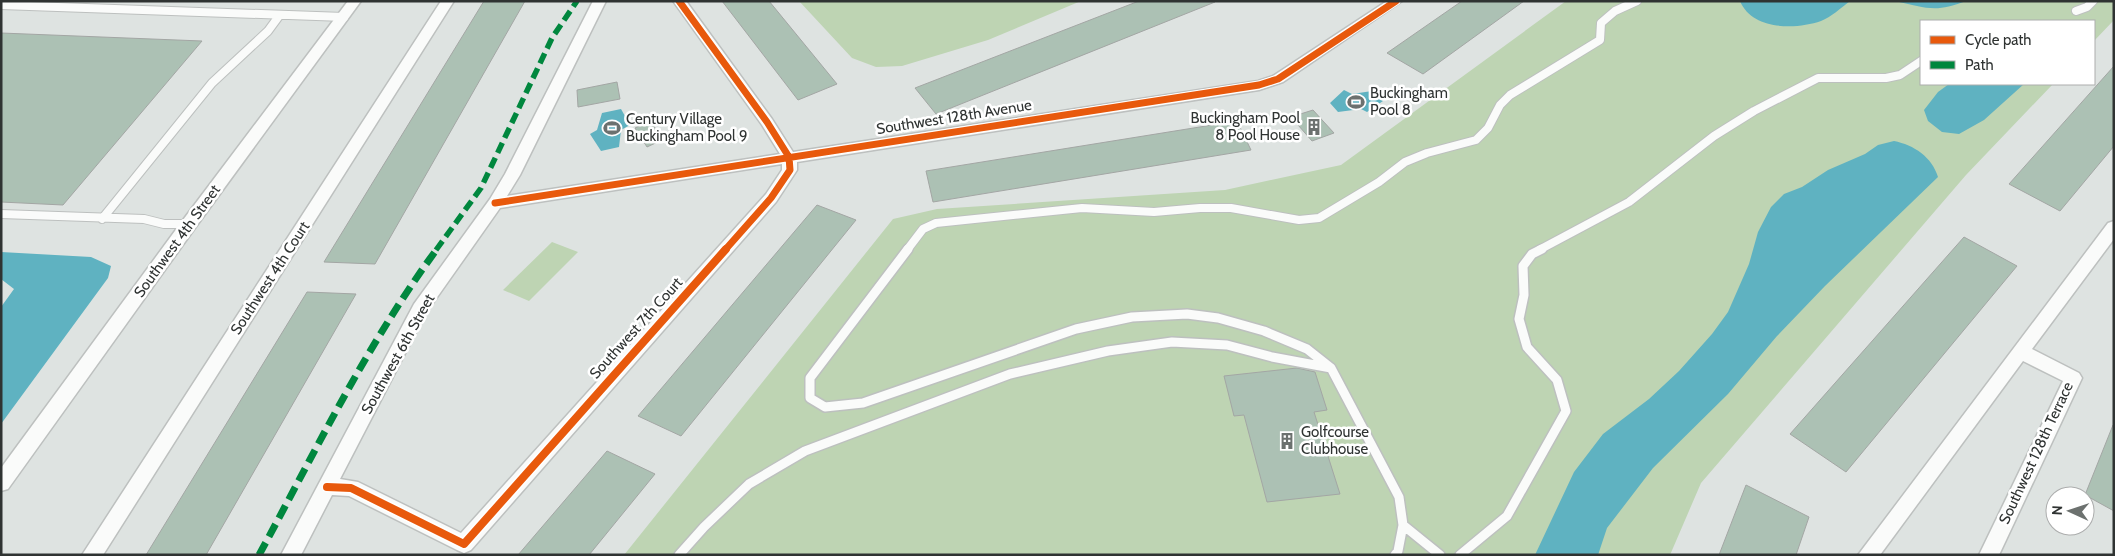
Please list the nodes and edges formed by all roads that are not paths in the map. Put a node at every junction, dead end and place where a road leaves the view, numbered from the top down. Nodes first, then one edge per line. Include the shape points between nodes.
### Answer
1 (355, 1) edge
2 (448, 1) edge
3 (600, 1) edge
4 (1396, 1) edge
5 (1637, 1) edge
6 (2094, 1) edge
7 (1, 5) edge
8 (682, 6) edge
9 (2076, 11) dead end
10 (279, 16) junction
11 (344, 17) junction
12 (1920, 62) edge
13 (789, 157) junction
14 (495, 203) junction
15 (1, 214) edge
16 (102, 219) junction
17 (189, 224) junction
18 (2114, 227) edge
19 (2020, 350) junction
20 (1331, 368) junction
21 (1, 483) edge
22 (327, 487) junction
23 (1403, 525) junction
24 (92, 555) edge
25 (291, 555) edge
26 (679, 555) edge
27 (1395, 555) edge
28 (1440, 555) edge
29 (1460, 555) edge
30 (1868, 555) edge
31 (1989, 555) edge

1 - 11 street, Southwest 4th Street
2 - 24 street, Southwest 4th Court
3 - 14 street, Southwest 6th Street
4 - 13 street, Southwest 128th Avenue via 1269,82
5 - 20 lane via 1615,11 1601,23 1600,40 1510,95 1476,140 1405,162 1379,182 1319,218 1299,220 1231,208 1154,212 1082,208 936,223 924,229 810,378 810,398 825,407 863,403 1076,329 1132,318 1187,314 1218,318 1264,331 1307,349
6 - 9 lane via 2087,8
7 - 10 lane
8 - 13 street via 761,113
10 - 11 lane
10 - 16 lane via 268,31 212,83
11 - 17 street, Southwest 4th Street
12 - 29 lane via 1900,75 1886,78 1818,78 1714,136 1629,202 1532,254 1523,266 1524,295 1520,319 1527,346 1557,380 1566,411 1507,516
13 - 14 street, Southwest 128th Avenue
13 - 22 street, Southwest 7th Court via 790,170 771,198 464,544 351,488
14 - 22 street, Southwest 6th Street via 420,309
15 - 16 lane
16 - 17 lane
17 - 21 street, Southwest 4th Street
18 - 19 street
19 - 30 street
19 - 31 street, Southwest 128th Terrace via 2073,378
20 - 23 lane via 1399,496
20 - 26 lane via 1227,345 1172,342 1108,351 1010,374 805,451 750,484
22 - 25 street, Southwest 6th Street
23 - 27 lane
23 - 28 lane

